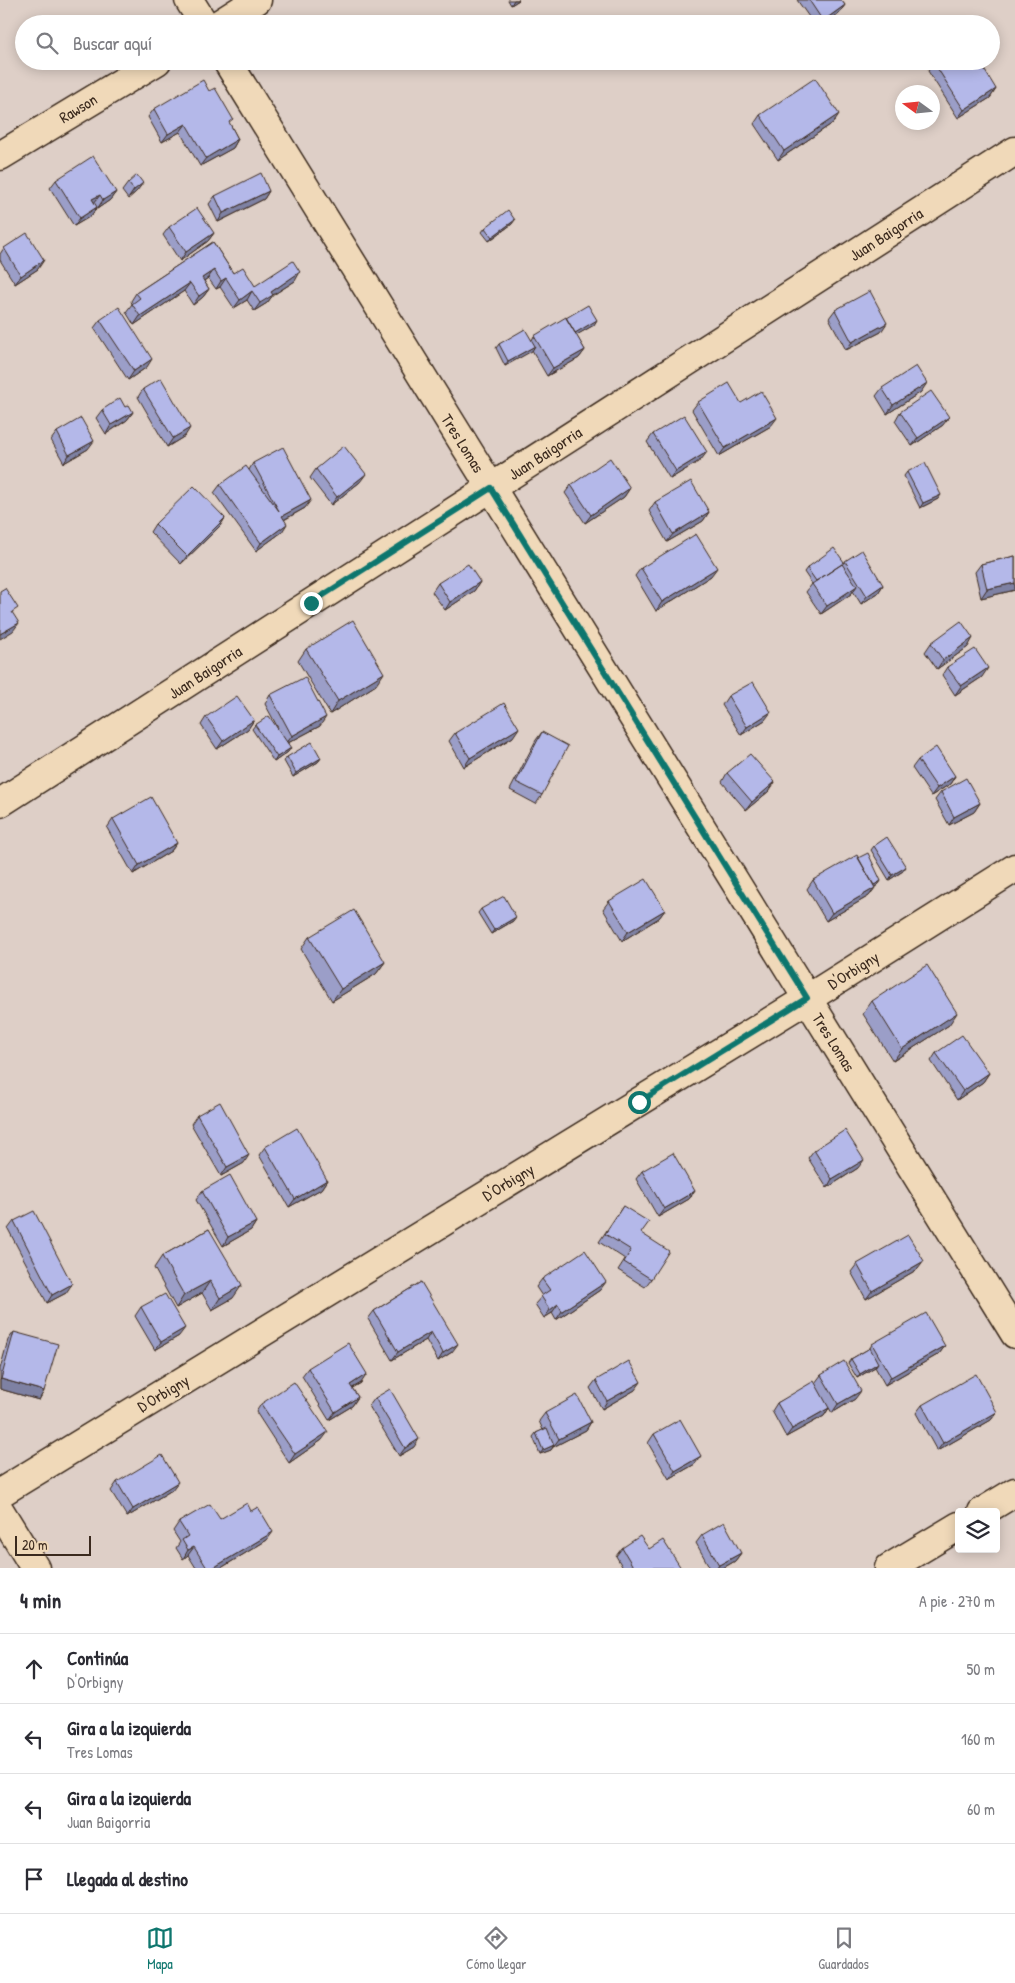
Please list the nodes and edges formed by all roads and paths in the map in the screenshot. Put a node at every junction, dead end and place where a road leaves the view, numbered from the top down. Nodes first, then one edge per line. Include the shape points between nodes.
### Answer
1 (189, 0) edge
2 (257, 0) edge
3 (198, 15) edge
4 (233, 15) edge
5 (142, 70) edge
6 (233, 70) edge
7 (1015, 151) edge
8 (0, 156) edge
9 (491, 488) junction
10 (0, 804) edge
11 (1015, 868) edge
12 (807, 998) junction
13 (1015, 1334) edge
14 (1015, 1492) edge
15 (0, 1493) edge
16 (989, 1508) edge
17 (0, 1511) edge
18 (955, 1528) edge
19 (35, 1568) edge
20 (889, 1568) edge

1 - 3 street
2 - 4 street
5 - 8 street, Rawson
6 - 9 street, Tres Lomas
7 - 9 street, Juan Baigorria
9 - 10 street, Juan Baigorria
9 - 12 street, Tres Lomas
11 - 12 street, D'Orbigny
12 - 13 street, Tres Lomas
12 - 15 street, D'Orbigny
14 - 16 street
17 - 19 street
18 - 20 street

